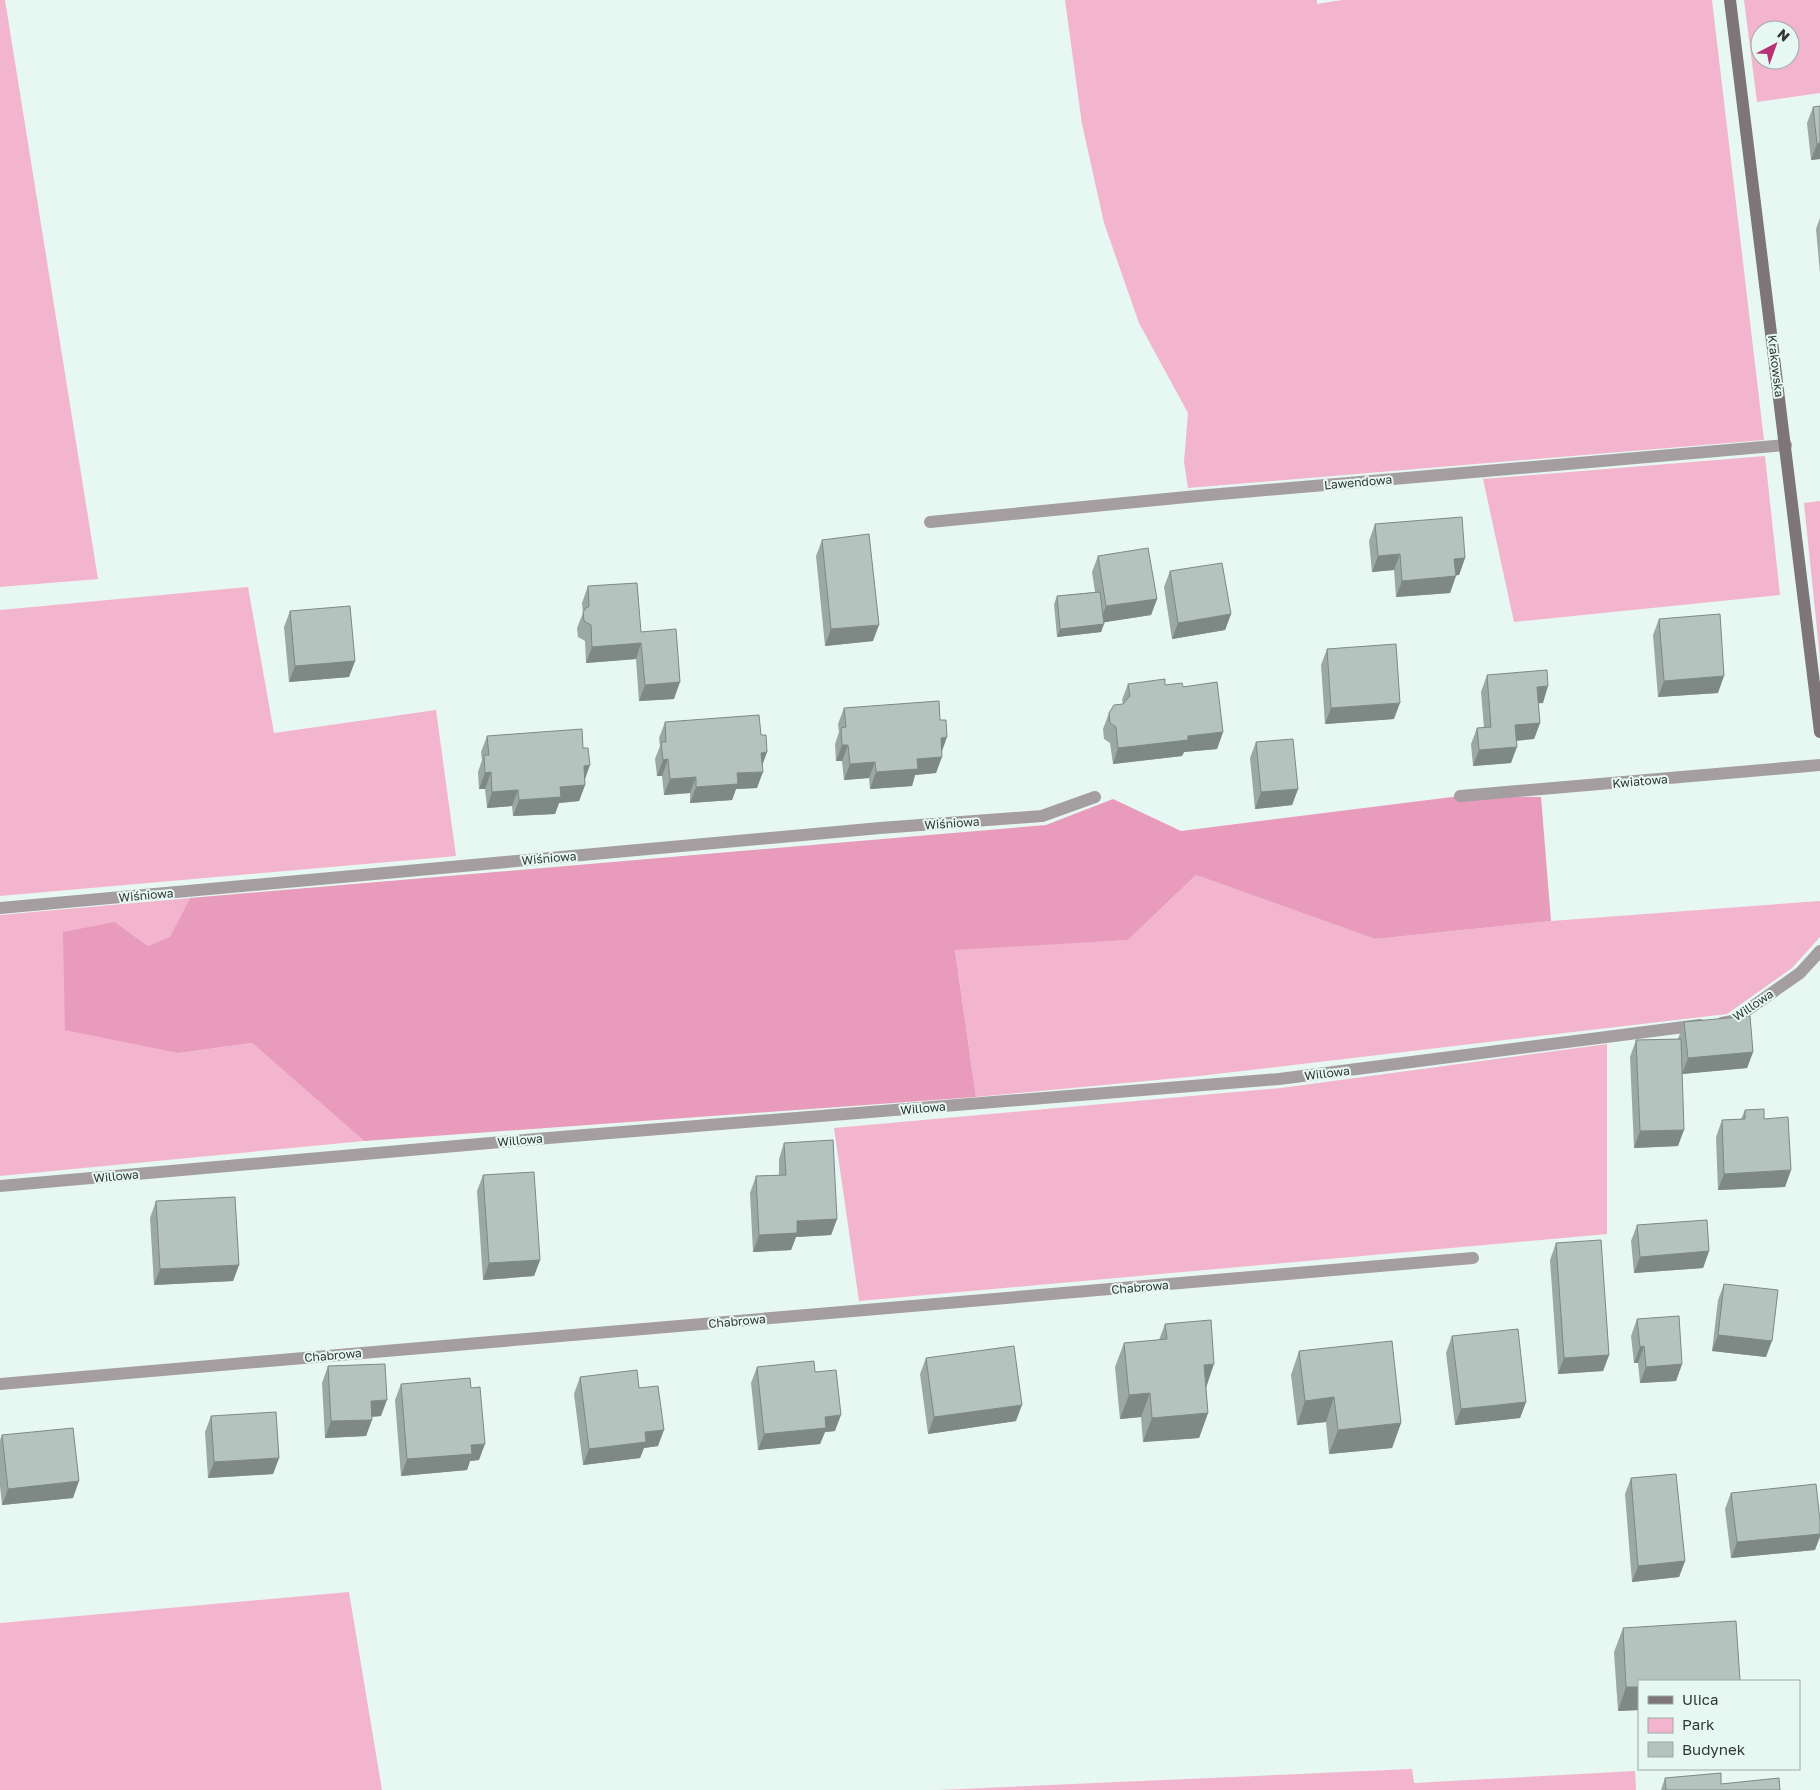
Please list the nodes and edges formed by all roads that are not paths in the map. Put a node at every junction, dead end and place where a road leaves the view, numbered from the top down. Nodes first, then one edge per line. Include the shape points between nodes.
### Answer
1 (1730, 0) edge
2 (1786, 445) junction
3 (930, 522) dead end
4 (1820, 732) edge
5 (1820, 765) edge
6 (1460, 796) dead end
7 (1095, 797) dead end
8 (0, 908) edge
9 (1820, 951) edge
10 (0, 1186) edge
11 (1473, 1258) dead end
12 (0, 1384) edge

1 - 2 street, Krakowska
2 - 3 street, Lawendowa
2 - 4 street, Krakowska
5 - 6 street, Kwiatowa
7 - 8 street, Wiśniowa via 1042,816
9 - 10 street, Willowa via 1800,973 1732,1021 1279,1079
11 - 12 street, Chabrowa

